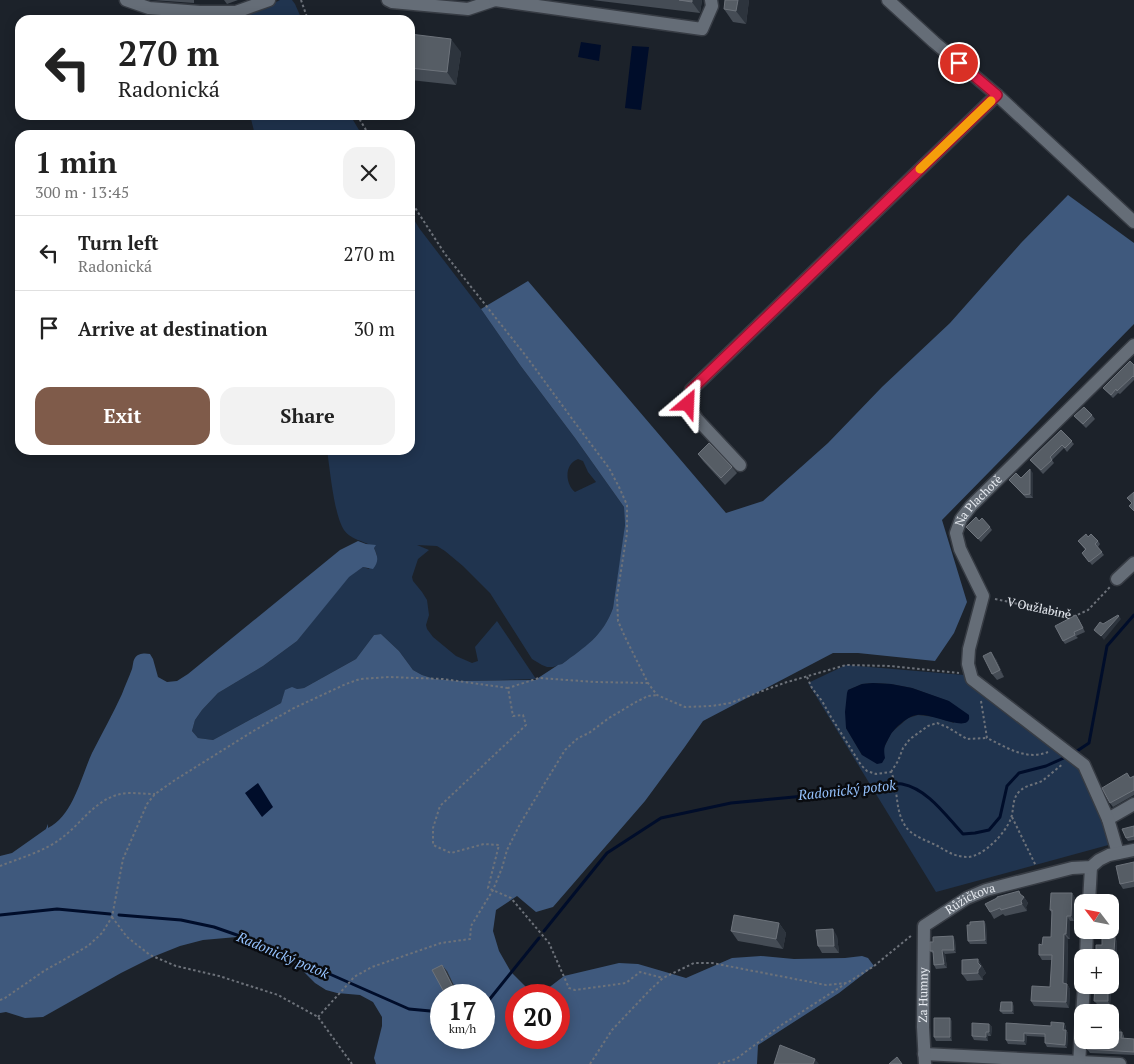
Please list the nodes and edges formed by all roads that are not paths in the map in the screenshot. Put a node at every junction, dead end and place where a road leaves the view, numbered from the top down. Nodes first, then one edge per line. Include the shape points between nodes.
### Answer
1 (126, 0) edge
2 (269, 0) edge
3 (388, 0) edge
4 (495, 0) edge
5 (711, 0) edge
6 (888, 0) edge
7 (997, 95) junction
8 (1134, 222) edge
9 (1134, 345) edge
10 (740, 465) dead end
11 (1134, 563) edge
12 (1117, 580) road end
13 (1134, 804) edge
14 (1108, 818) junction
15 (1134, 850) edge
16 (1118, 853) junction
17 (1091, 867) junction
18 (1089, 894) edge
19 (924, 926) joint
20 (1084, 994) edge
21 (925, 1059) edge
22 (1080, 1063) edge
23 (1120, 1064) edge

1 - 2 street via 149,8 200,12 236,12
3 - 4 street via 468,9
4 - 5 street via 702,29 712,6
6 - 7 street
7 - 8 street
7 - 10 street via 691,390 688,404 692,412
9 - 14 street, Na Plachotě via 971,506 956,533 960,549 983,596 969,649 972,679 1084,765
11 - 12 street
13 - 14 street
14 - 16 street
15 - 16 street, Růžičkova
16 - 17 street, Růžičkova via 1098,860
17 - 18 street
17 - 19 street, Růžičkova via 1072,868 986,890 967,898
19 - 21 street, Za Humny
20 - 22 street
21 - 22 street
22 - 23 street

